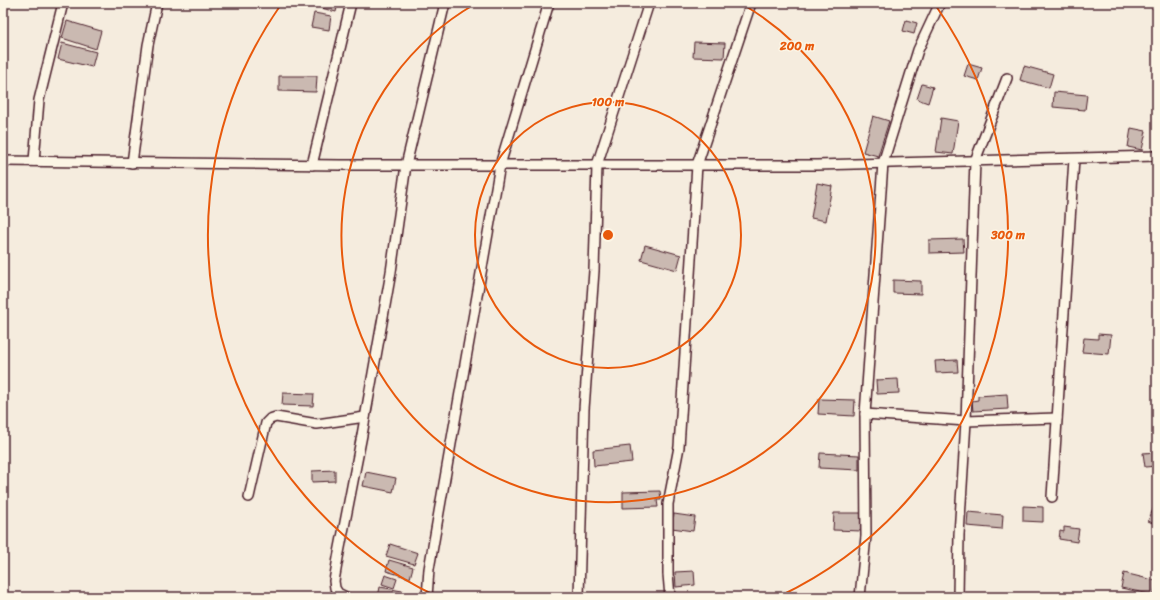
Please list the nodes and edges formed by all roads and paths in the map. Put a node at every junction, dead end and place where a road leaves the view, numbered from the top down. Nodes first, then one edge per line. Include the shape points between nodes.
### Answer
1 (62, 3) edge
2 (157, 3) edge
3 (351, 3) edge
4 (445, 3) edge
5 (549, 3) edge
6 (649, 3) edge
7 (751, 3) edge
8 (940, 3) edge
9 (1007, 78) dead end
10 (1157, 156) edge
11 (1074, 159) junction
12 (3, 161) edge
13 (34, 161) junction
14 (975, 161) junction
15 (132, 163) junction
16 (884, 163) junction
17 (597, 164) junction
18 (312, 165) junction
19 (406, 165) junction
20 (500, 165) junction
21 (696, 165) junction
22 (865, 414) junction
23 (366, 417) junction
24 (1057, 418) junction
25 (966, 421) junction
26 (249, 497) dead end
27 (1052, 497) dead end
28 (346, 597) edge
29 (427, 597) edge
30 (579, 597) edge
31 (670, 597) edge
32 (860, 597) edge
33 (958, 597) edge

1 - 13 street via 39,100
2 - 15 street via 148,45
3 - 18 street
4 - 19 street
5 - 20 street
6 - 17 street
7 - 21 street
8 - 16 street via 918,50
9 - 14 street
10 - 11 street
11 - 14 street
11 - 24 street
12 - 13 street
13 - 15 street
14 - 16 street
14 - 25 street
15 - 18 street
16 - 21 street
16 - 22 street
17 - 20 street
17 - 21 street
17 - 30 street via 594,271 584,410
18 - 19 street
19 - 20 street
19 - 23 street
20 - 29 street via 429,569
21 - 31 street via 679,446 668,504
22 - 25 street
22 - 32 street via 866,536
23 - 26 street via 317,424 276,417 270,419 266,423
23 - 28 street via 334,581 338,593
24 - 25 street
24 - 27 street
25 - 33 street

